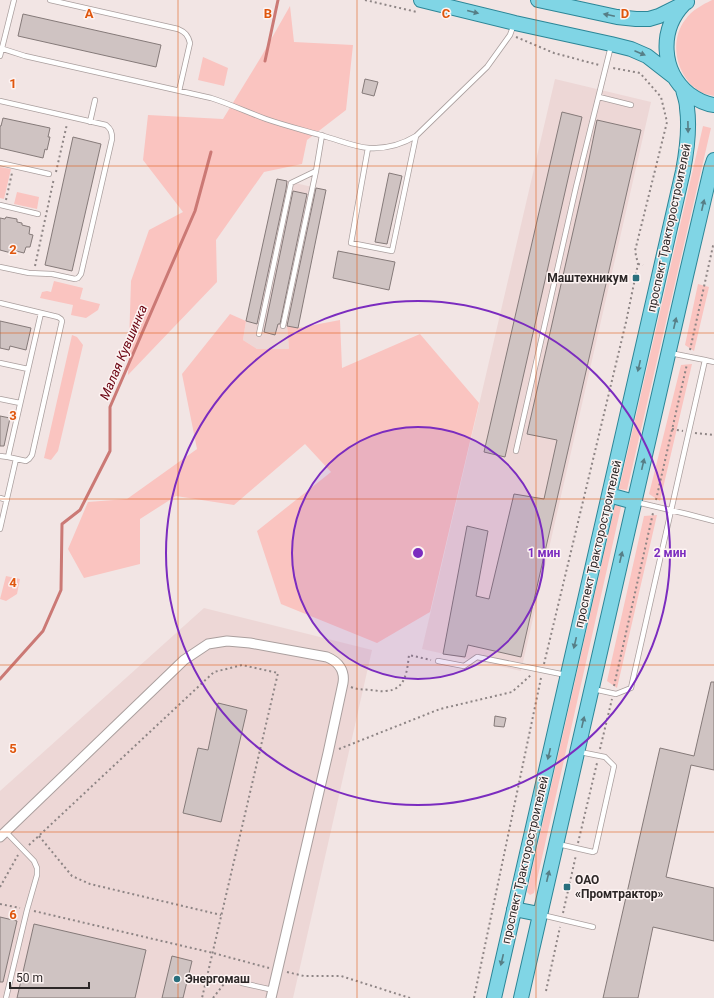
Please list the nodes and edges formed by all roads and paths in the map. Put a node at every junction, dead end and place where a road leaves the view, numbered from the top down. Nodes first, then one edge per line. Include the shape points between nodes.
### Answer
1 (14, 0) edge
2 (50, 0) edge
3 (365, 0) edge
4 (538, 0) edge
5 (681, 3) edge
6 (420, 6) edge
7 (512, 29) junction
8 (611, 44) junction
9 (1, 48) edge
10 (0, 56) edge
11 (606, 66) junction
12 (674, 77) junction
13 (683, 89) junction
14 (179, 91) junction
15 (599, 97) junction
16 (95, 100) dead end
17 (0, 101) edge
18 (631, 105) dead end
19 (714, 106) edge
20 (68, 117) junction
21 (90, 122) junction
22 (322, 135) junction
23 (416, 136) junction
24 (368, 148) junction
25 (714, 160) edge
26 (0, 163) edge
27 (14, 166) junction
28 (316, 171) junction
29 (49, 174) dead end
30 (2, 206) edge
31 (38, 214) dead end
32 (714, 246) edge
33 (638, 264) junction
34 (643, 265) dead end
35 (0, 267) edge
36 (33, 274) junction
37 (701, 280) dead end
38 (706, 281) junction
39 (0, 303) edge
40 (41, 313) junction
41 (283, 326) dead end
42 (259, 334) dead end
43 (669, 353) junction
44 (690, 353) dead end
45 (706, 360) junction
46 (687, 362) dead end
47 (714, 362) edge
48 (0, 363) edge
49 (28, 369) junction
50 (0, 399) edge
51 (20, 403) junction
52 (516, 451) dead end
53 (0, 456) edge
54 (8, 458) junction
55 (16, 459) junction
56 (609, 495) junction
57 (0, 498) edge
58 (7, 500) junction
59 (656, 501) dead end
60 (634, 502) junction
61 (672, 510) junction
62 (653, 512) dead end
63 (714, 521) edge
64 (0, 529) edge
65 (438, 661) joint
66 (540, 670) junction
67 (568, 675) junction
68 (343, 683) junction
69 (614, 688) dead end
70 (591, 689) junction
71 (612, 696) dead end
72 (600, 750) dead end
73 (577, 751) junction
74 (328, 753) junction
75 (598, 758) dead end
76 (3, 834) edge
77 (39, 836) junction
78 (556, 844) junction
79 (578, 844) dead end
80 (24, 850) junction
81 (576, 853) dead end
82 (0, 887) edge
83 (0, 904) edge
84 (514, 909) junction
85 (27, 910) junction
86 (539, 914) junction
87 (563, 914) dead end
88 (221, 915) junction
89 (561, 924) dead end
90 (593, 926) dead end
91 (212, 953) junction
92 (277, 970) junction
93 (242, 983) joint
94 (546, 991) dead end
95 (272, 994) edge
96 (6, 998) edge
97 (202, 998) edge
98 (213, 998) edge
99 (410, 998) edge
100 (474, 998) edge
101 (494, 998) edge
102 (520, 998) edge

1 - 9 lane
2 - 14 lane via 183,31 190,43
3 - 6 path
5 -> 4 main road via 659,16 636,19
5 - 12 main road via 670,25 666,48 668,63
6 -> 7 main road
7 - 8 main road
7 - 11 path via 554,53
7 - 23 lane via 488,67
8 - 11 lane
8 -> 12 main road via 647,56
9 - 10 lane
9 - 14 lane via 25,56
11 - 15 lane
11 - 33 path via 640,73 661,97 667,122 635,251
12 - 13 main road
13 - 19 main road via 695,99
13 -> 56 main road, проспект Тракторостроителей via 689,130 686,156
14 - 22 lane via 211,98 265,119
15 - 18 lane
15 - 52 lane
16 - 21 lane
17 - 20 lane
20 - 21 lane
20 - 36 path
21 - 36 lane via 106,125 111,130 112,139 81,274 75,279 52,274
22 - 24 lane
22 - 28 lane
23 - 24 lane via 395,146
23 - 24 lane via 392,251 351,243
43 -> 25 main road
26 - 27 lane
27 - 29 lane
27 - 30 path
28 - 41 lane
28 - 42 lane via 290,183
30 - 31 lane
32 - 38 path
33 - 34 path
33 - 66 path
35 - 36 lane
37 - 38 path
38 - 44 path
39 - 40 lane
40 - 49 lane
40 - 55 lane via 58,316 62,324 32,455 26,461
43 - 45 lane
60 -> 43 main road
45 - 47 lane
45 - 61 lane
46 - 59 path
48 - 49 lane
49 - 51 lane
50 - 51 lane
51 - 54 lane
53 - 54 lane
54 - 55 lane
55 - 58 lane
56 - 60 main road
56 -> 67 main road, проспект Тракторостроителей
57 - 58 lane
58 - 64 lane
60 - 61 lane
70 -> 60 main road
61 - 63 lane
61 - 70 lane via 631,688 616,694
62 - 69 path
65 - 66 lane via 464,666 477,657
65 - 68 path via 409,655 405,679 390,691 358,689
66 - 67 lane
66 - 74 path via 512,692 440,709
66 - 100 path
67 -> 84 main road, проспект Тракторостроителей
68 - 74 street
68 - 76 street via 344,675 340,667 327,657 250,643 227,641 208,644 184,660
73 -> 70 main road
71 - 72 path
73 - 78 main road
73 - 78 lane via 605,757 614,766 595,851
74 - 92 street
75 - 79 path
76 - 80 lane
77 - 80 path
77 - 88 path via 72,876 78,879
77 - 88 path via 214,672 242,665 278,673
86 -> 78 main road
80 - 82 path via 17,856
80 - 85 lane via 37,868
81 - 87 path
83 - 85 path
84 - 86 main road
84 -> 101 main road, проспект Тракторостроителей
85 - 91 path
85 - 96 lane
86 - 90 lane
86 - 102 main road
88 - 91 path
89 - 94 path
91 - 92 path
91 - 97 path
92 - 95 street
92 - 99 path via 304,976 341,976
93 - 95 lane
93 - 98 path via 227,980

